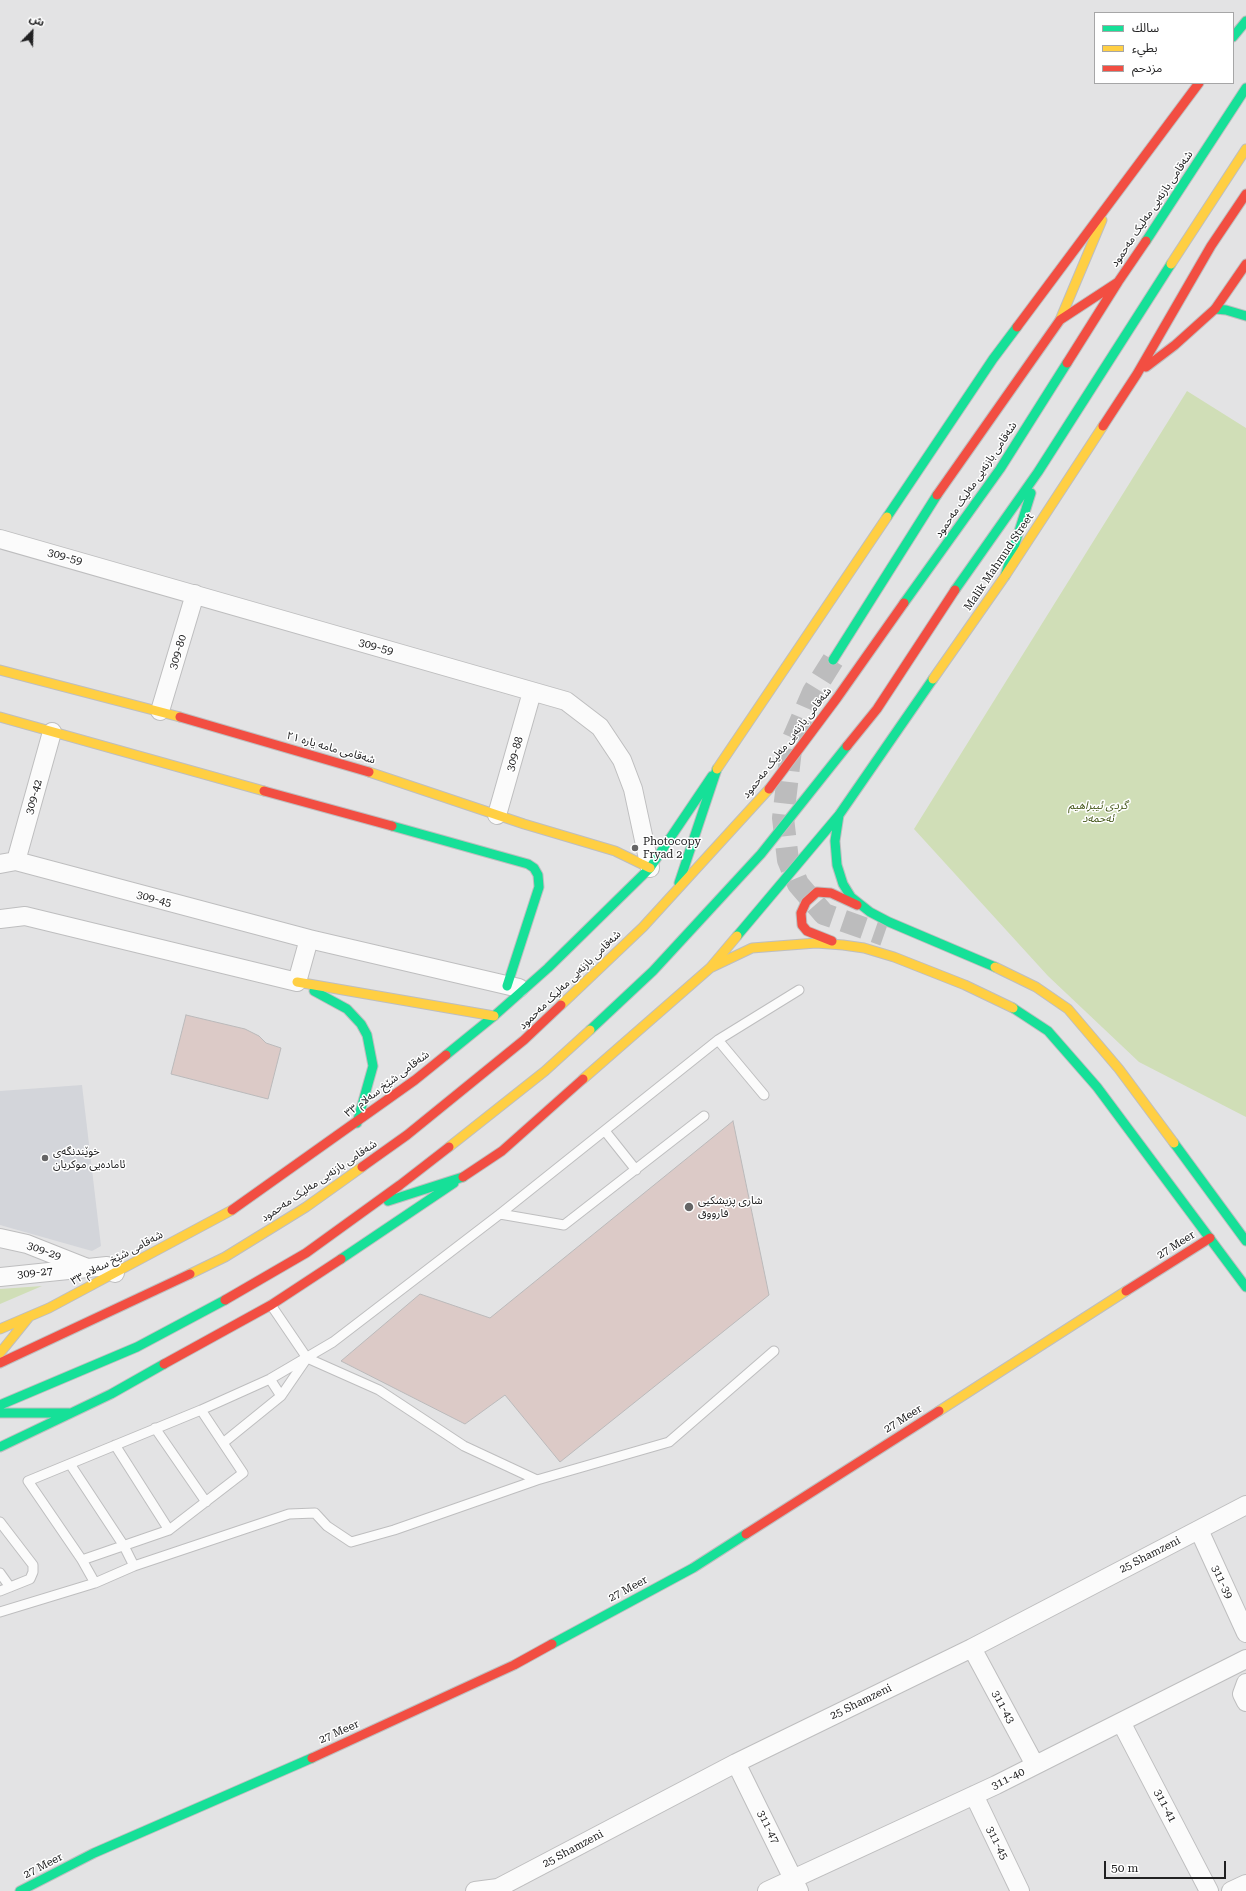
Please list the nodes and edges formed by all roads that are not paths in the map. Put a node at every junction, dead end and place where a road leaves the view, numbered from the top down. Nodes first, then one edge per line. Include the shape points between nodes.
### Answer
1 (1246, 21) edge
2 (1234, 36) edge
3 (1197, 84) edge
4 (1246, 88) edge
5 (1246, 149) edge
6 (1246, 194) edge
7 (1110, 200) junction
8 (1244, 267) edge
9 (1246, 281) edge
10 (1118, 282) junction
11 (1215, 309) junction
12 (1246, 316) edge
13 (1060, 320) junction
14 (1138, 374) junction
15 (1038, 472) junction
16 (0, 539) edge
17 (1005, 576) junction
18 (195, 594) junction
19 (833, 660) tunnel mouth
20 (0, 670) edge
21 (532, 692) junction
22 (160, 711) junction
23 (0, 717) edge
24 (52, 732) junction
25 (717, 769) junction
26 (498, 815) junction
27 (839, 815) junction
28 (8, 863) edge
29 (650, 868) junction
30 (676, 891) junction
31 (863, 907) junction
32 (0, 919) edge
33 (309, 938) junction
34 (843, 945) junction
35 (710, 968) junction
36 (297, 982) junction
37 (516, 988) junction
38 (799, 990) dead end
39 (494, 1016) junction
40 (718, 1040) junction
41 (764, 1095) dead end
42 (704, 1116) dead end
43 (357, 1123) junction
44 (605, 1131) junction
45 (636, 1170) junction
46 (463, 1177) junction
47 (371, 1206) junction
48 (500, 1214) junction
49 (0, 1238) edge
50 (1210, 1238) junction
51 (1246, 1241) edge
52 (88, 1268) junction
53 (115, 1273) junction
54 (0, 1277) edge
55 (1246, 1286) edge
56 (271, 1305) junction
57 (29, 1317) junction
58 (0, 1329) edge
59 (774, 1351) dead end
60 (0, 1353) edge
61 (307, 1358) junction
62 (0, 1363) edge
63 (270, 1379) junction
64 (281, 1396) junction
65 (0, 1405) edge
66 (201, 1410) junction
67 (0, 1413) edge
68 (69, 1413) junction
69 (155, 1428) junction
70 (223, 1443) junction
71 (115, 1445) junction
72 (0, 1447) edge
73 (70, 1464) junction
74 (537, 1480) junction
75 (206, 1502) junction
76 (1246, 1506) edge
77 (0, 1522) edge
78 (169, 1530) junction
79 (1199, 1530) junction
80 (124, 1546) junction
81 (82, 1560) junction
82 (134, 1566) junction
83 (0, 1573) edge
84 (95, 1583) junction
85 (10, 1587) junction
86 (0, 1591) edge
87 (0, 1612) edge
88 (1246, 1633) edge
89 (972, 1648) junction
90 (1246, 1659) edge
91 (1246, 1683) edge
92 (1246, 1702) edge
93 (1121, 1722) junction
94 (736, 1763) junction
95 (1035, 1765) junction
96 (974, 1795) junction
97 (796, 1884) edge
98 (1246, 1884) edge
99 (498, 1890) edge
100 (20, 1891) edge
101 (474, 1891) edge
102 (767, 1891) edge
103 (1020, 1891) edge
104 (1209, 1891) edge
105 (1231, 1891) edge

1 - 2 main road
3 - 7 main road
4 - 10 main road, شەقامی بازنەیی مەلیک مەحمود
5 - 15 main road
6 - 14 main road, Malik Mahmud Street via 1211,246
7 - 13 main road
7 - 25 main road, شەقامی شێخ سەلام ٣٣ via 993,360
8 - 9 main road
8 - 11 main road
10 - 13 main road
10 - 30 main road, شەقامی بازنەیی مەلیک مەحمود via 1000,469 837,698 771,786
11 - 12 main road
11 - 14 main road
13 - 19 main road via 934,500
14 - 17 main road, Malik Mahmud Street
15 - 17 main road
15 - 47 main road via 964,577 877,709 761,854 653,971 545,1071
16 - 18 street, 309-59
17 - 27 main road, Malik Mahmud Street
18 - 21 street, 309-59
18 - 22 street, 309-80
20 - 22 main road, شەقامی مامە یارە ٢١
21 - 26 street, 309-88
21 - 29 street, 309-59 via 566,701 600,727 622,760 633,789
22 - 26 main road, شەقامی مامە یارە ٢١ via 374,773
23 - 24 main road
24 - 28 street, 309-42
24 - 37 main road via 528,864 538,875 538,888
25 - 29 main road, شەقامی شێخ سەلام ٣٣
25 - 30 main road
26 - 29 main road, شەقامی مامە یارە ٢١ via 615,851
27 - 31 main road via 835,841 842,884 851,897
27 - 35 main road, Malik Mahmud Street
28 - 33 street, 309-45
29 - 37 main road, شەقامی شێخ سەلام ٣٣ via 571,946
30 - 62 main road, شەقامی بازنەیی مەلیک مەحمود via 524,1040 407,1135 306,1207 224,1257
31 - 34 main road via 831,893 817,892 806,902 801,913 802,925 807,931
31 - 51 main road via 918,936 1004,971 1036,987 1068,1009 1119,1069
32 - 36 street via 25,916
33 - 36 street
33 - 37 street, 309-45
34 - 35 main road via 801,944 752,948
34 - 50 main road via 894,957 965,985 1021,1012 1048,1031 1096,1087
35 - 46 main road via 502,1151
36 - 39 main road
36 - 43 main road via 347,1008 367,1035 373,1066
37 - 39 main road, شەقامی شێخ سەلام ٣٣
38 - 40 lane
39 - 43 main road, شەقامی شێخ سەلام ٣٣
40 - 41 lane
40 - 44 lane
42 - 45 lane
43 - 53 main road, شەقامی شێخ سەلام ٣٣ via 228,1213
44 - 45 lane
44 - 48 lane
45 - 48 lane via 564,1225
46 - 47 main road
46 - 56 main road
47 - 65 main road via 306,1253 137,1347
48 - 61 lane via 333,1342
49 - 52 street, 309-29 via 27,1244
50 - 55 main road
50 - 100 main road, 27 Meer via 693,1568 514,1665 388,1724 94,1853
52 - 53 street, 309-27 via 107,1266
52 - 54 street, 309-27
53 - 57 main road, شەقامی شێخ سەلام ٣٣
56 - 61 lane
56 - 68 main road via 111,1394
57 - 58 main road, شەقامی شێخ سەلام ٣٣
57 - 60 main road
59 - 74 lane via 669,1442
61 - 63 lane
61 - 64 lane
61 - 74 lane via 379,1390 464,1446
63 - 64 lane
63 - 66 lane
64 - 70 lane
66 - 69 lane
66 - 70 lane
67 - 68 main road
68 - 72 main road
69 - 71 lane
69 - 75 lane
70 - 75 lane via 243,1473
71 - 73 lane
71 - 78 lane
73 - 80 lane
73 - 81 lane via 28,1481
74 - 82 lane via 394,1530 351,1542 327,1526 315,1513 297,1512
75 - 78 lane
76 - 79 street, 25 Shamzeni
77 - 85 lane via 33,1565 30,1578
78 - 80 lane
79 - 88 street, 311-39
79 - 89 street, 25 Shamzeni
80 - 81 lane
80 - 82 lane
81 - 84 lane
82 - 84 lane
83 - 85 lane
84 - 87 lane
85 - 86 lane
89 - 94 street, 25 Shamzeni
89 - 95 street, 311-43
90 - 93 street, 311-40
91 - 92 street via 1242,1694
93 - 95 street, 311-40
93 - 104 street, 311-41
94 - 97 street, 311-47
94 - 99 street, 25 Shamzeni
95 - 96 street, 311-40
96 - 97 street, 311-40
96 - 103 street, 311-45
97 - 102 street, 311-40
98 - 105 street
99 - 101 street, 25 Shamzeni

